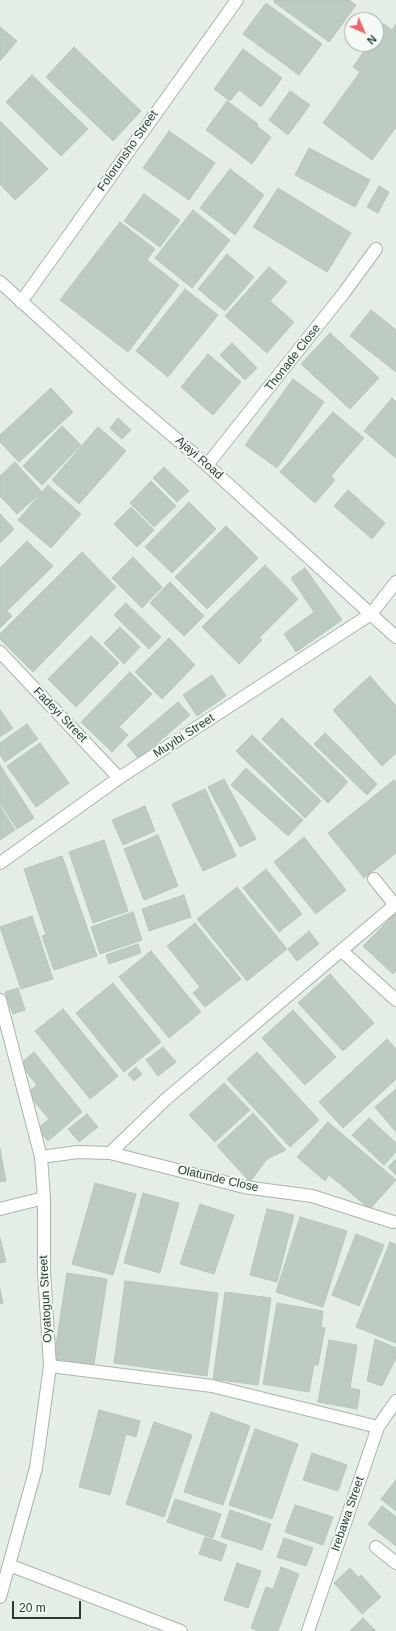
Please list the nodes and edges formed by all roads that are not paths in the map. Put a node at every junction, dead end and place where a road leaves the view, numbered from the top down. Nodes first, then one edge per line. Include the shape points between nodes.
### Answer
1 (237, 0) edge
2 (376, 249) dead end
3 (0, 282) edge
4 (20, 302) junction
5 (208, 465) junction
6 (396, 582) edge
7 (371, 614) junction
8 (396, 637) edge
9 (0, 652) edge
10 (119, 778) junction
11 (0, 863) edge
12 (374, 879) dead end
13 (396, 904) edge
14 (342, 951) junction
15 (0, 1000) edge
16 (396, 1000) edge
17 (110, 1154) junction
18 (41, 1157) junction
19 (44, 1198) junction
20 (0, 1209) edge
21 (393, 1222) dead end
22 (50, 1366) junction
23 (396, 1401) edge
24 (378, 1427) junction
25 (376, 1547) dead end
26 (396, 1563) edge
27 (9, 1565) junction
28 (0, 1597) edge
29 (181, 1631) edge
30 (308, 1631) edge

1 - 4 street, Folorunsho Street
2 - 5 street, Thonade Close
3 - 4 street, Ajayi Road
4 - 5 street, Ajayi Road
5 - 7 street, Ajayi Road
6 - 7 street, Muyibi Street
7 - 8 street, Ajayi Road
7 - 10 street, Muyibi Street
9 - 10 street, Fadeyi Street
10 - 11 street, Muyibi Street
12 - 13 street
13 - 14 street
14 - 16 street
14 - 17 street via 165,1100
15 - 18 street, Oyatogun Street
17 - 18 street, Olatunde Close via 78,1152
17 - 21 street, Olatunde Close via 244,1187 312,1196
18 - 19 street, Oyatogun Street
19 - 20 street
19 - 22 street, Oyatogun Street via 44,1272
22 - 24 street via 212,1386
22 - 27 street, Oyatogun Street via 36,1468
23 - 24 street, Irebawa Street
24 - 30 street, Irebawa Street
25 - 26 street
27 - 28 street, Oyatogun Street
27 - 29 street

